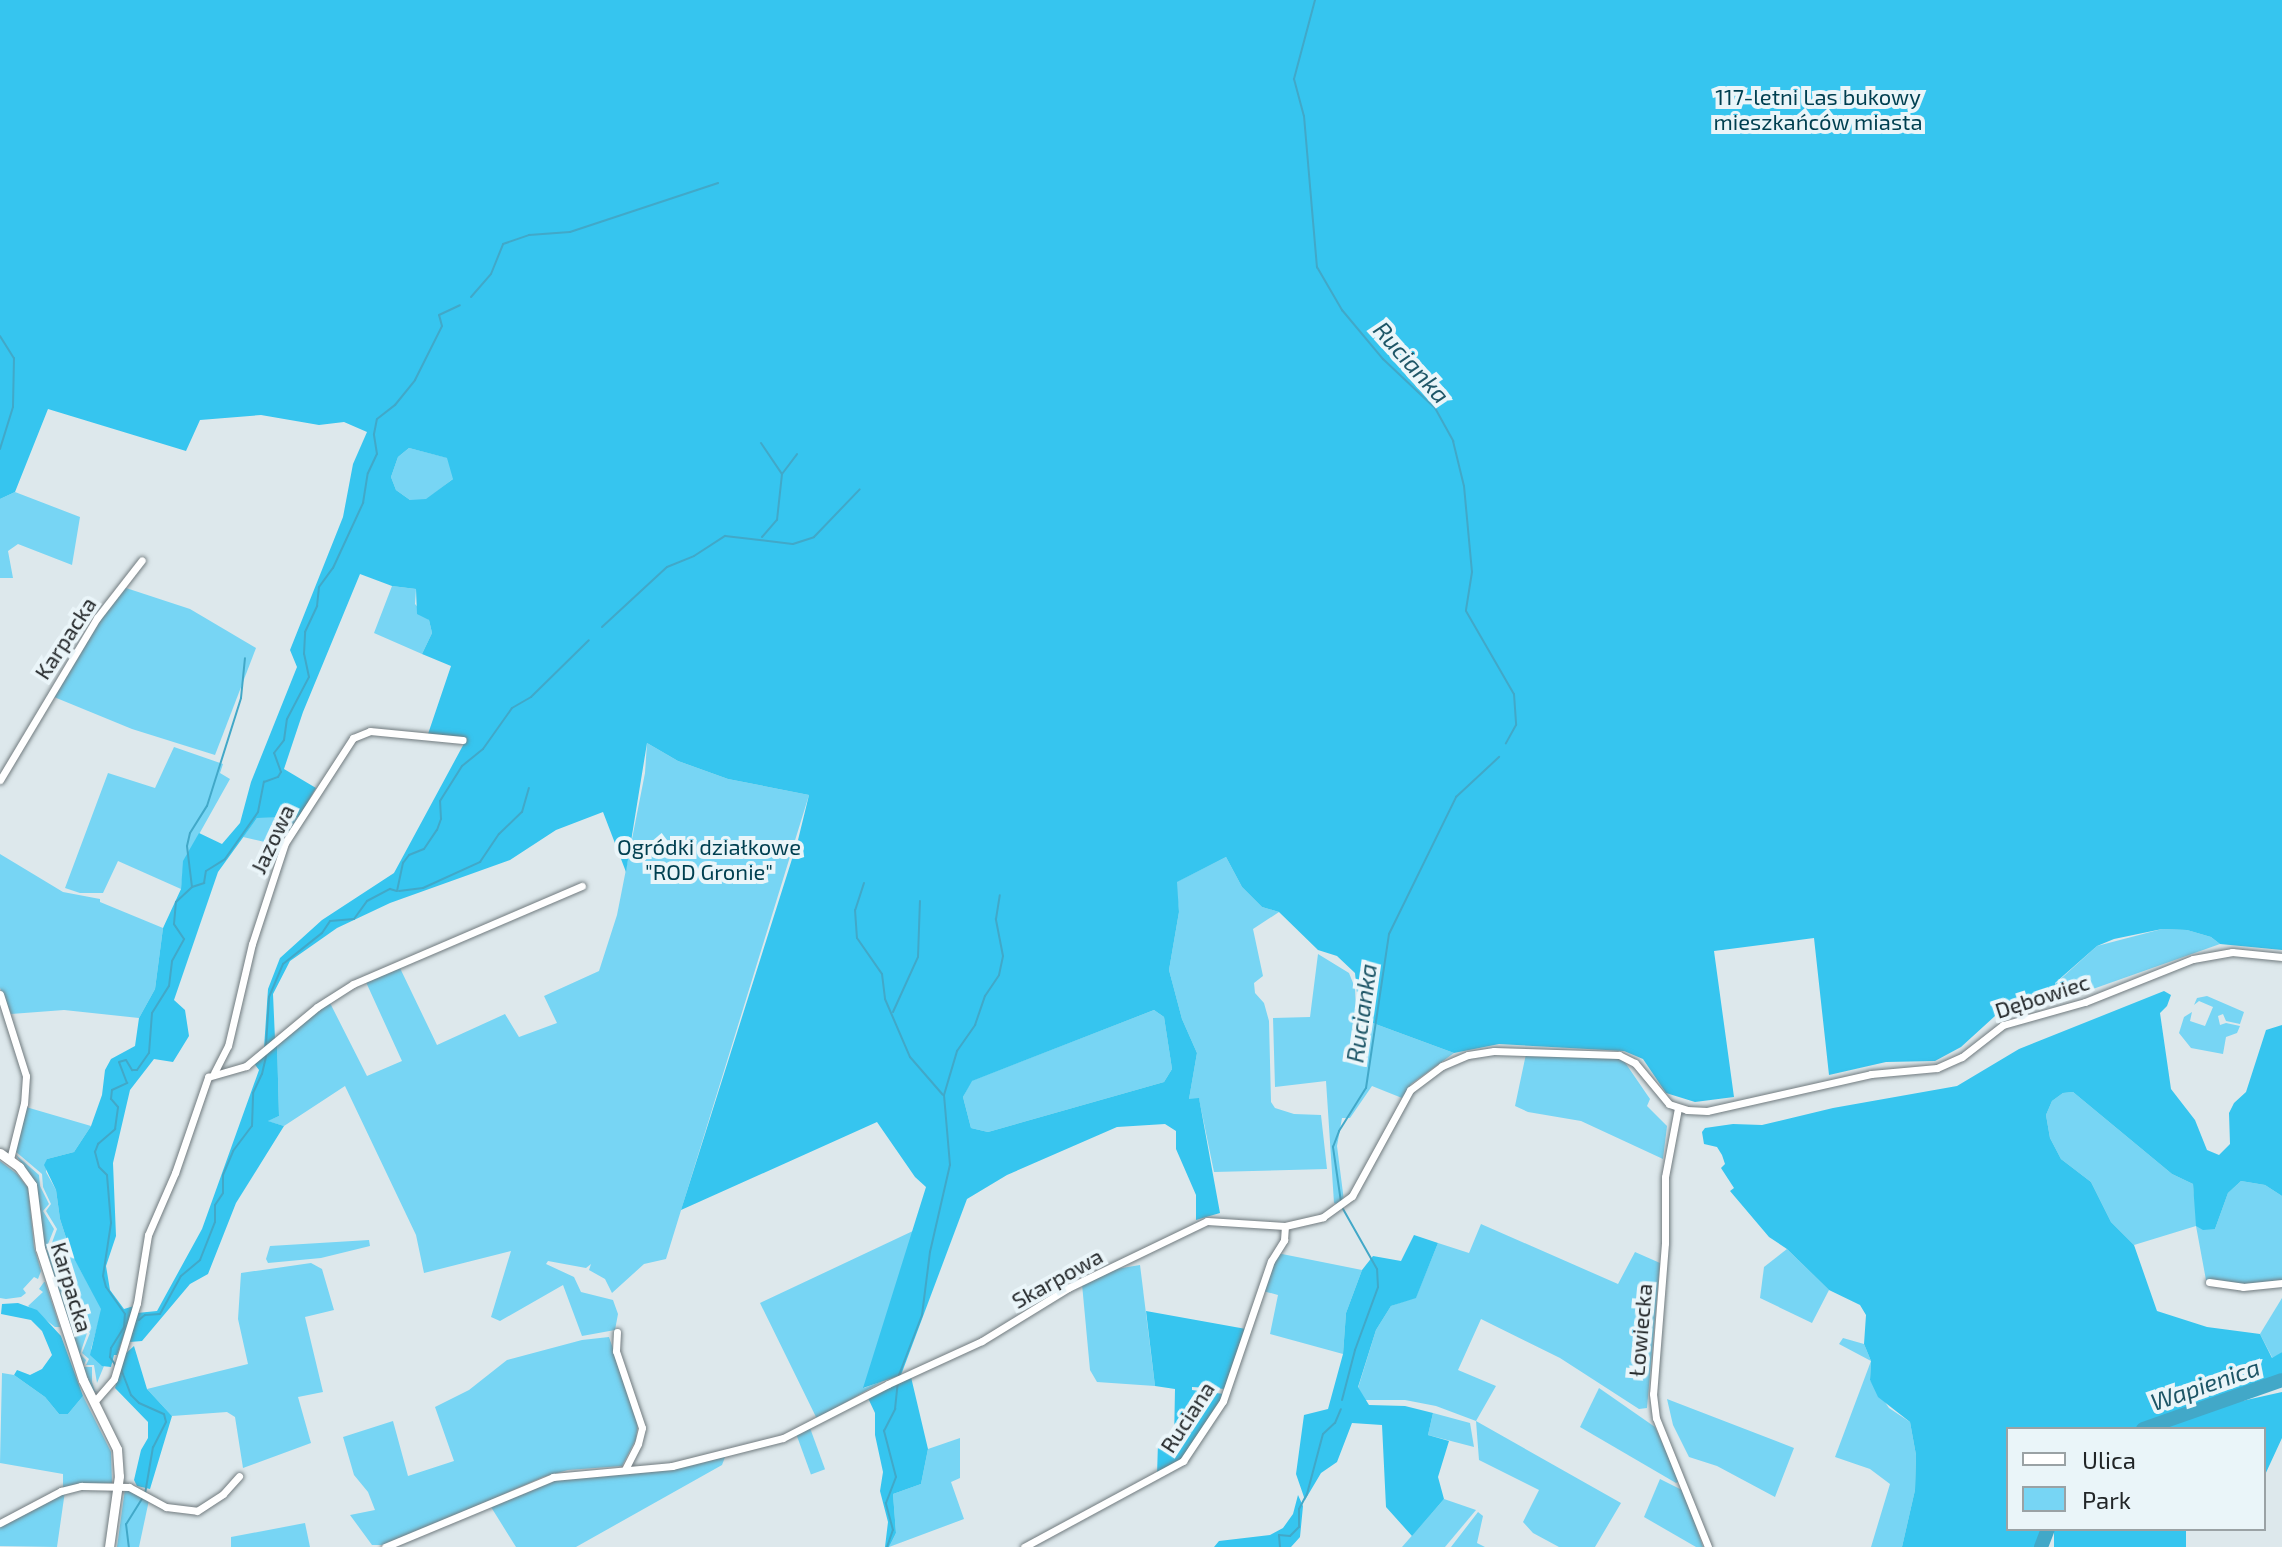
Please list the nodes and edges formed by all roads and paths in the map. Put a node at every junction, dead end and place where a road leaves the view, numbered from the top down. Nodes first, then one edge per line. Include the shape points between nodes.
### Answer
1 (142, 560) dead end
2 (463, 740) dead end
3 (0, 780) edge
4 (582, 886) dead end
5 (2282, 957) edge
6 (0, 994) edge
7 (214, 1073) junction
8 (1678, 1108) junction
9 (0, 1153) edge
10 (10, 1159) junction
11 (1285, 1226) junction
12 (2209, 1282) dead end
13 (2282, 1283) edge
14 (617, 1332) dead end
15 (94, 1402) junction
16 (625, 1469) junction
17 (239, 1476) dead end
18 (118, 1486) junction
19 (0, 1523) edge
20 (109, 1547) edge
21 (385, 1547) edge
22 (1024, 1547) edge
23 (1708, 1547) edge

1 - 3 street, Karpacka via 97,618
2 - 7 street, Jazowa via 370,731 353,738 285,843 252,944 228,1046
4 - 7 street via 361,980 329,998 246,1066
5 - 8 street, Dębowiec via 2232,952 2193,959 2085,1002 2010,1022 1937,1068 1871,1074 1707,1111
6 - 10 street via 26,1076
7 - 15 street, Jazowa via 208,1077 148,1235 137,1303 116,1372 109,1389
8 - 11 street, Skarpowa via 1657,1093 1635,1063 1619,1055 1468,1055 1442,1066 1410,1090 1346,1203 1323,1217
8 - 23 street, Łowiecka via 1665,1177 1653,1394 1656,1418
9 - 10 street
10 - 15 street, Karpacka via 32,1185 40,1248
11 - 16 street, Skarpowa via 1207,1221 1068,1288 982,1341 794,1434 672,1466
11 - 22 street, Ruciana via 1223,1401 1183,1461
12 - 13 street via 2243,1287
14 - 16 street via 616,1351 642,1428
15 - 18 street, Karpacka via 117,1449
16 - 21 street, Skarpowa via 553,1477
17 - 18 street via 197,1511 184,1512
18 - 19 street via 70,1488
18 - 20 street, Karpacka

